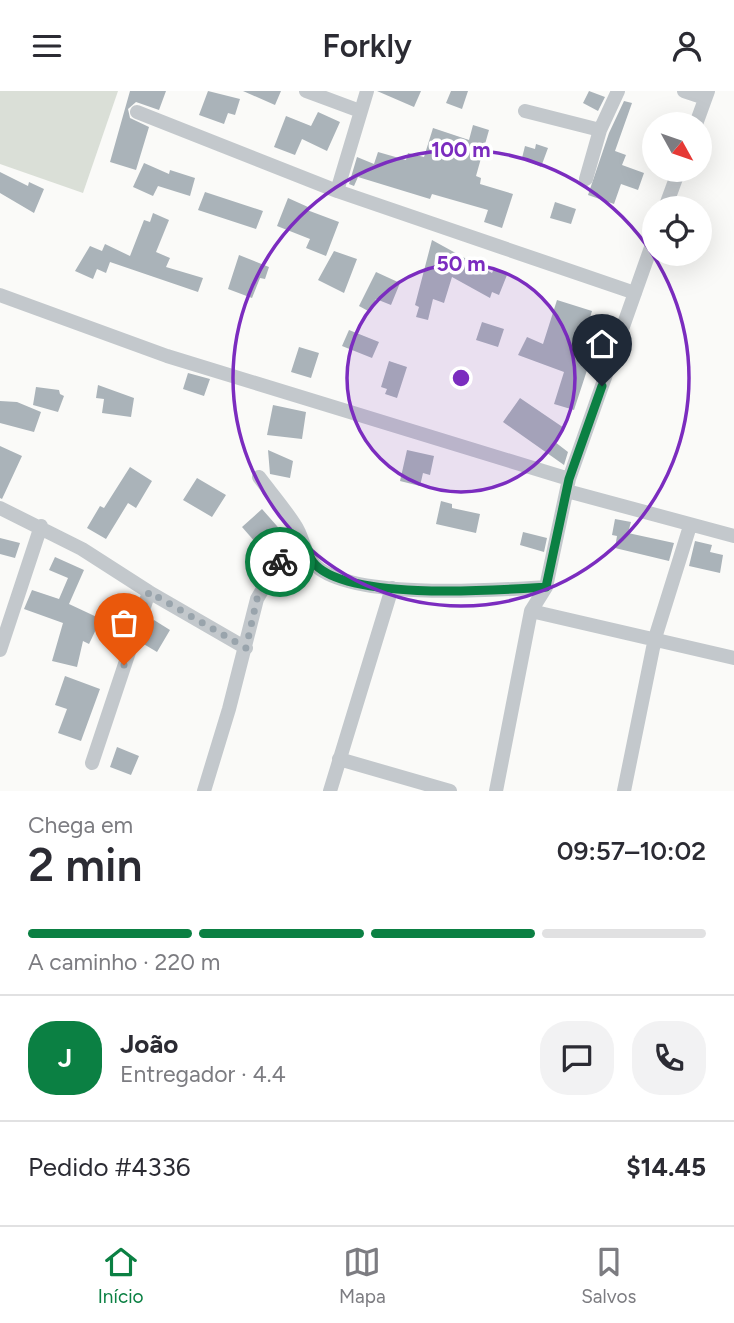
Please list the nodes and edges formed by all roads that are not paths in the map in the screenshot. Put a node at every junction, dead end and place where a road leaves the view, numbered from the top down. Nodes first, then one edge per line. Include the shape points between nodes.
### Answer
1 (306, 91) edge
2 (367, 91) edge
3 (618, 91) edge
4 (684, 91) edge
5 (706, 95) edge
6 (360, 111) junction
7 (525, 111) dead end
8 (137, 112) dead end
9 (700, 112) edge
10 (600, 130) junction
11 (586, 179) dead end
12 (337, 191) junction
13 (644, 266) edge
14 (635, 293) junction
15 (0, 295) edge
16 (259, 477) dead end
17 (568, 485) junction
18 (0, 508) edge
19 (41, 526) junction
20 (690, 526) junction
21 (734, 536) edge
22 (303, 543) junction
23 (546, 587) junction
24 (392, 589) junction
25 (149, 592) junction
26 (531, 611) junction
27 (655, 638) junction
28 (246, 648) junction
29 (0, 650) edge
30 (734, 657) edge
31 (339, 759) junction
32 (92, 763) dead end
33 (204, 791) edge
34 (330, 791) edge
35 (450, 791) edge
36 (496, 791) edge
37 (624, 791) edge

1 - 6 street
2 - 6 street
3 - 10 street
4 - 5 street
5 - 9 street
6 - 12 street
7 - 10 street
8 - 12 street
10 - 11 street
12 - 14 street
13 - 14 street
14 - 17 street
15 - 17 street via 167,356
16 - 22 street via 297,527
17 - 20 street
17 - 23 street
18 - 19 street
19 - 25 street
19 - 29 street
20 - 21 street
20 - 27 street
22 - 24 street via 314,564 335,577
22 - 28 street via 278,563 257,599
23 - 24 street via 456,592
23 - 26 street
24 - 31 street
25 - 28 street
25 - 32 street
26 - 27 street
26 - 36 street
27 - 30 street
27 - 37 street
28 - 33 street
31 - 34 street
31 - 35 street

